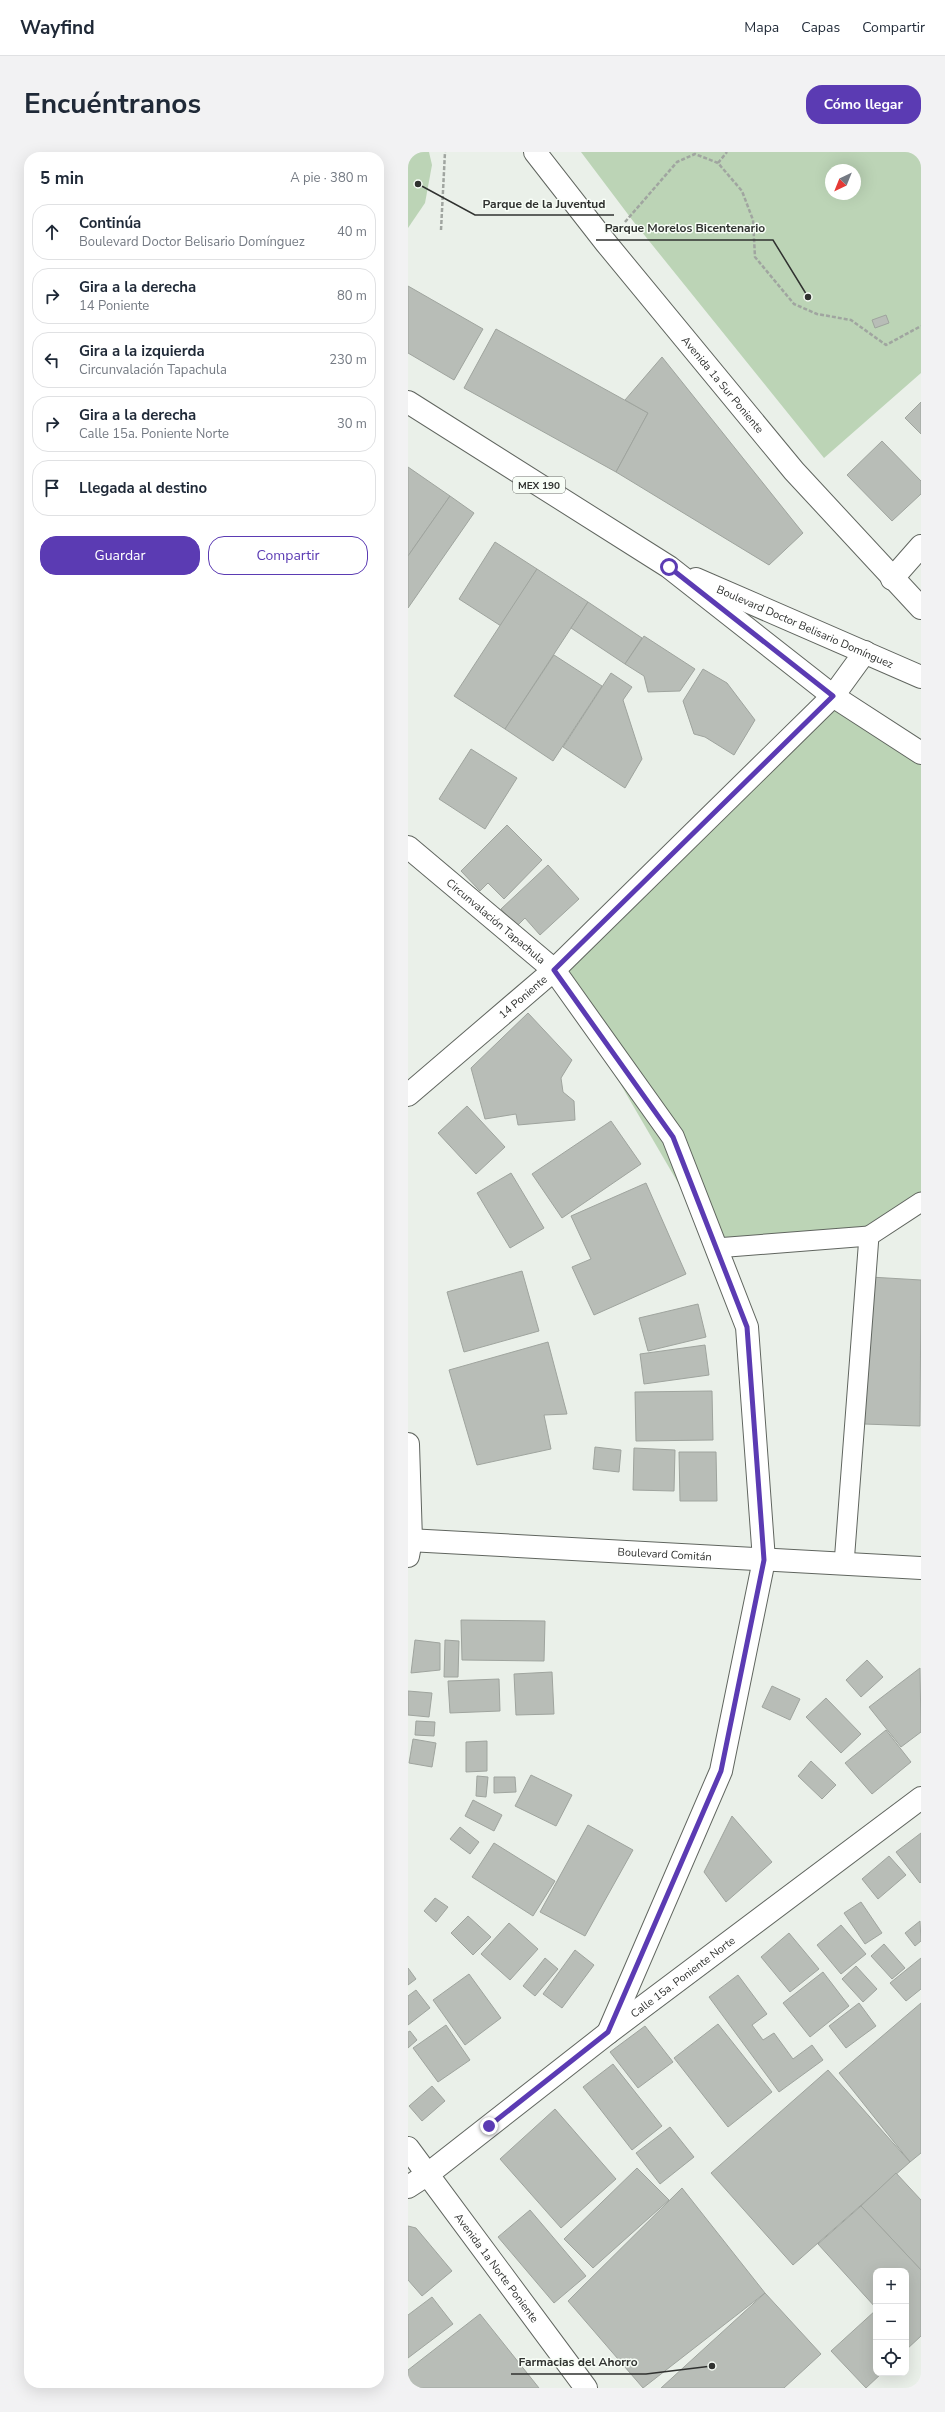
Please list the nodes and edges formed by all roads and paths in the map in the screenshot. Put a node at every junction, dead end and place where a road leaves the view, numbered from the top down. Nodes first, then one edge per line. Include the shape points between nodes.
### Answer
1 (445, 152) edge
2 (535, 152) edge
3 (727, 152) edge
4 (718, 163) junction
5 (441, 230) dead end
6 (606, 243) junction
7 (921, 326) edge
8 (408, 402) edge
9 (921, 546) edge
10 (669, 567) junction
11 (892, 579) junction
12 (921, 608) edge
13 (865, 652) junction
14 (921, 677) edge
15 (833, 696) junction
16 (921, 753) edge
17 (408, 847) edge
18 (554, 970) junction
19 (408, 1095) edge
20 (921, 1202) edge
21 (868, 1236) junction
22 (716, 1248) junction
23 (408, 1444) edge
24 (409, 1545) edge
25 (764, 1560) junction
26 (844, 1564) junction
27 (921, 1568) edge
28 (921, 1798) edge
29 (608, 2032) junction
30 (408, 2148) edge
31 (428, 2174) junction
32 (408, 2187) edge
33 (586, 2388) edge

1 - 5 path
2 - 6 street, Avenida 1a Sur Poniente
3 - 4 path
4 - 6 path via 696,154 677,162
4 - 7 path via 742,191 753,220 755,256 794,304 816,314 851,320 886,345
6 - 11 street, Avenida 1a Sur Poniente via 794,471
8 - 10 street, MEX 190
9 - 11 street
10 - 13 street, Boulevard Doctor Belisario Domínguez / MEX 190
10 - 15 street, Boulevard Doctor Belisario Domínguez / MEX 190
11 - 12 street, Avenida 1a Sur Poniente
13 - 14 street, Boulevard Doctor Belisario Domínguez / MEX 190
13 - 15 street, 14 Poniente
15 - 16 street, Boulevard Doctor Belisario Domínguez / MEX 190
15 - 18 street, 14 Poniente
17 - 18 street, Circunvalación Tapachula
18 - 19 street, 14 Poniente
18 - 22 street, Circunvalación Tapachula via 673,1137
20 - 21 lane
21 - 22 lane
21 - 26 lane
22 - 25 street, Circunvalación Tapachula via 747,1327
23 - 24 street
24 - 25 street, Boulevard Comitán
25 - 26 street, Boulevard Comitán
25 - 29 street, Circunvalación Tapachula via 721,1771
26 - 27 street, Boulevard Comitán
28 - 29 street, Calle 15a. Poniente Norte
29 - 31 street, Calle 15a. Poniente Norte
30 - 31 street, Avenida 1a Norte Poniente
31 - 32 street, Calle 15a. Poniente Norte
31 - 33 street, Avenida 1a Norte Poniente

